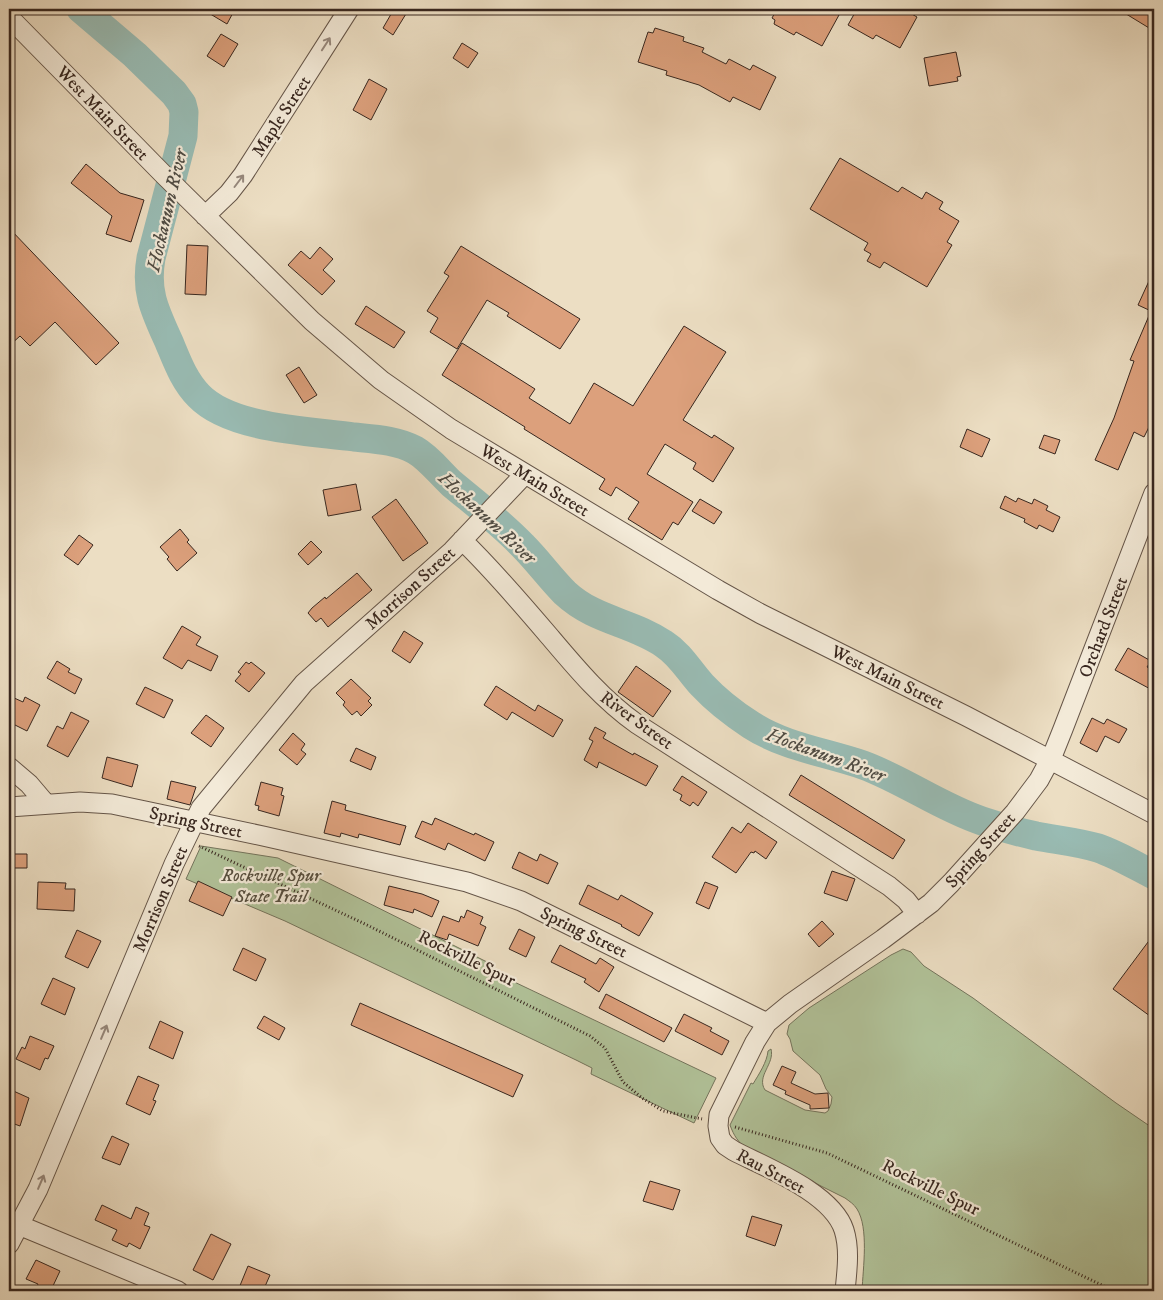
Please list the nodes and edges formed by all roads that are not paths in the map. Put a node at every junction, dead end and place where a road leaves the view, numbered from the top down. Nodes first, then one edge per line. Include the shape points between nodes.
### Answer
1 (349, 9) edge
2 (9, 17) edge
3 (205, 216) junction
4 (525, 474) junction
5 (1153, 499) edge
6 (468, 534) junction
7 (1050, 760) junction
8 (9, 767) edge
9 (46, 804) junction
10 (9, 807) edge
11 (1154, 814) edge
12 (194, 821) junction
13 (917, 914) junction
14 (767, 1023) junction
15 (14, 1223) edge
16 (9, 1244) edge
17 (178, 1291) edge
18 (845, 1291) edge

3 -> 1 street, Maple Street via 243,175
2 - 3 street, West Main Street
3 - 4 street, West Main Street via 312,321 381,380 451,429
4 - 6 street
4 - 7 street, West Main Street via 718,590
5 - 7 street, Orchard Street
6 - 12 street, Morrison Street via 299,688
6 - 13 street, River Street via 489,567 616,709 889,886
7 - 11 street, West Main Street
7 - 13 street, Spring Street via 1021,805 941,894
8 - 9 street
9 - 10 street, Spring Street
9 - 12 street, Spring Street via 97,802
12 - 14 street, Spring Street via 428,872 501,893
15 -> 12 street, Morrison Street via 38,1189
13 - 14 street, Spring Street
14 - 18 street, Rau Street via 754,1042 722,1110 719,1135 729,1148 806,1189 837,1215 846,1241
15 - 16 street, Morrison Street
15 - 17 street

